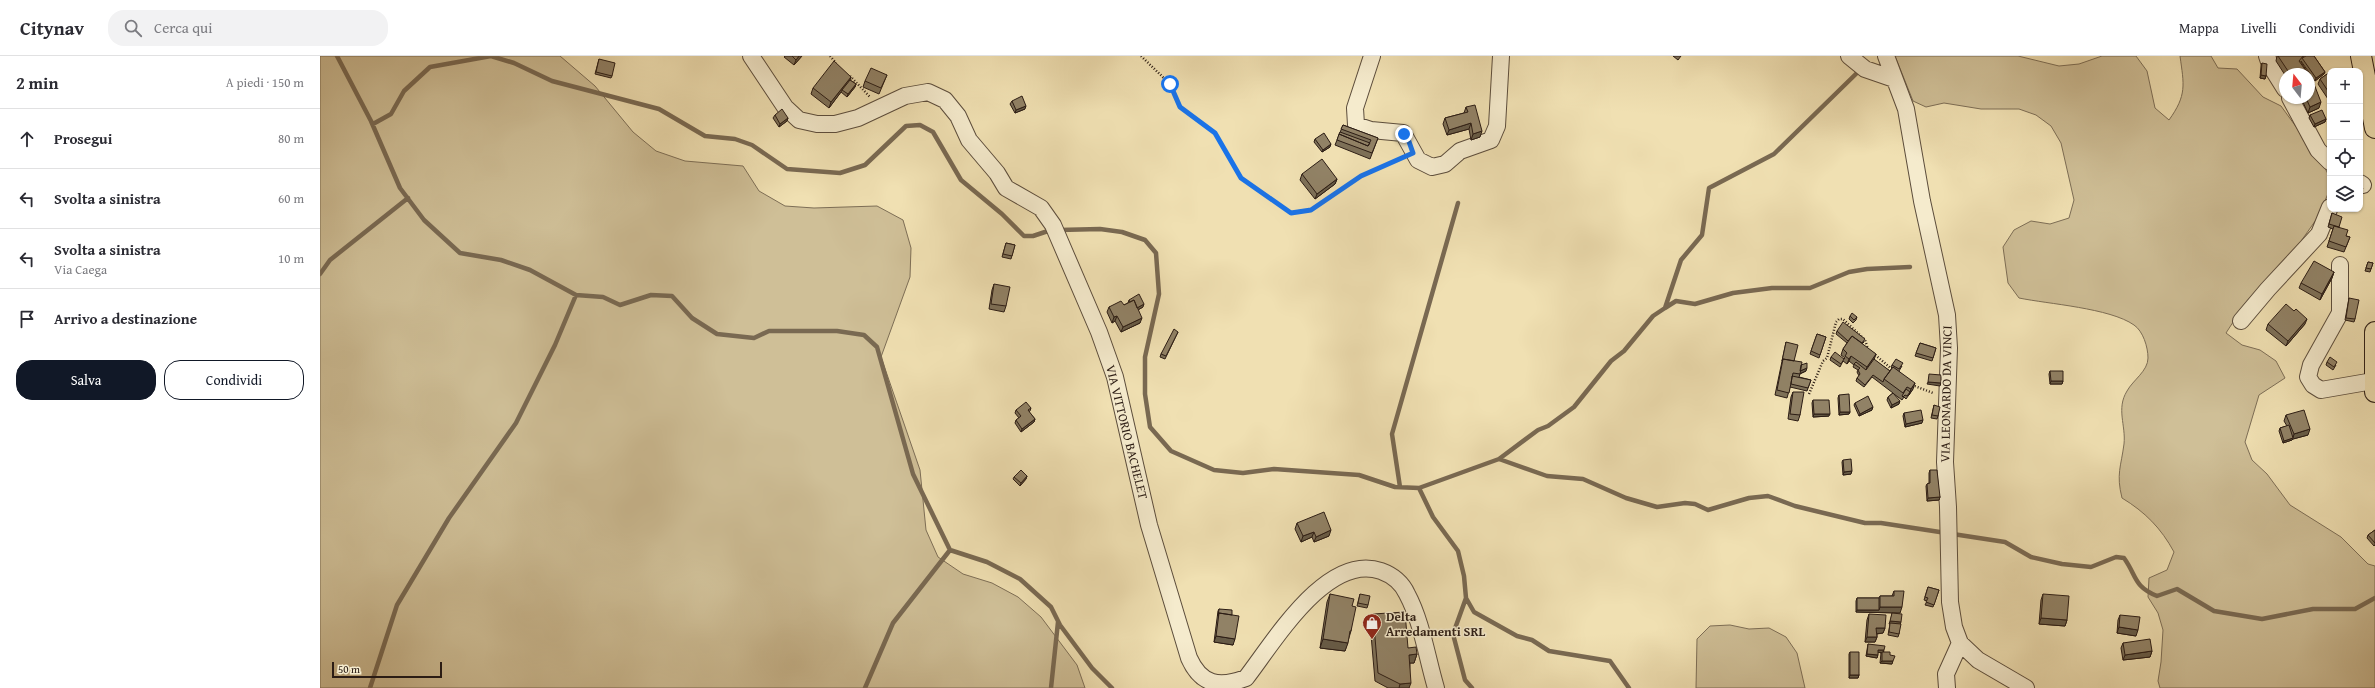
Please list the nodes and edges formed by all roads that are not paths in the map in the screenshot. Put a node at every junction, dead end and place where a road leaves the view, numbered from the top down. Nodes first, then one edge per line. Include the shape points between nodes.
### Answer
1 (750, 56) edge
2 (1372, 56) edge
3 (1501, 56) edge
4 (1849, 56) edge
5 (1886, 56) edge
6 (2267, 56) edge
7 (2362, 56) edge
8 (1894, 79) junction
9 (2279, 79) edge
10 (2293, 104) edge
11 (2375, 128) edge
12 (2327, 159) edge
13 (2328, 212) edge
14 (2340, 265) dead end
15 (2241, 321) dead end
16 (2375, 332) edge
17 (2374, 386) edge
18 (1960, 643) junction
19 (1436, 688) edge
20 (1947, 688) edge
21 (2026, 688) edge

1 - 19 street, VIA VITTORIO BACHELET via 785,107 799,120 835,124 858,118 906,96 928,92 946,100 958,116 969,140 998,173 1006,188 1041,208 1053,225 1099,332 1115,377 1149,525 1195,670 1206,681 1221,686 1235,684 1246,678 1310,595 1332,578 1354,569 1372,568 1398,581 1408,595
2 - 3 street via 1355,108 1354,122 1361,128 1404,134 1418,160 1427,166 1439,166 1460,151 1491,140 1497,126
4 - 8 street via 1865,68
5 - 8 street, VIA LEONARDO DA VINCI
6 - 9 street
7 - 11 main road
8 - 18 street, VIA LEONARDO DA VINCI via 1906,109 1922,201 1947,314 1949,348 1945,462 1950,602
10 - 12 street via 2318,150
13 - 15 street via 2319,234
14 - 17 street via 2340,313 2311,365 2308,377 2313,385 2321,390
16 - 17 main road
18 - 20 street via 1946,674
18 - 21 street via 1978,660

